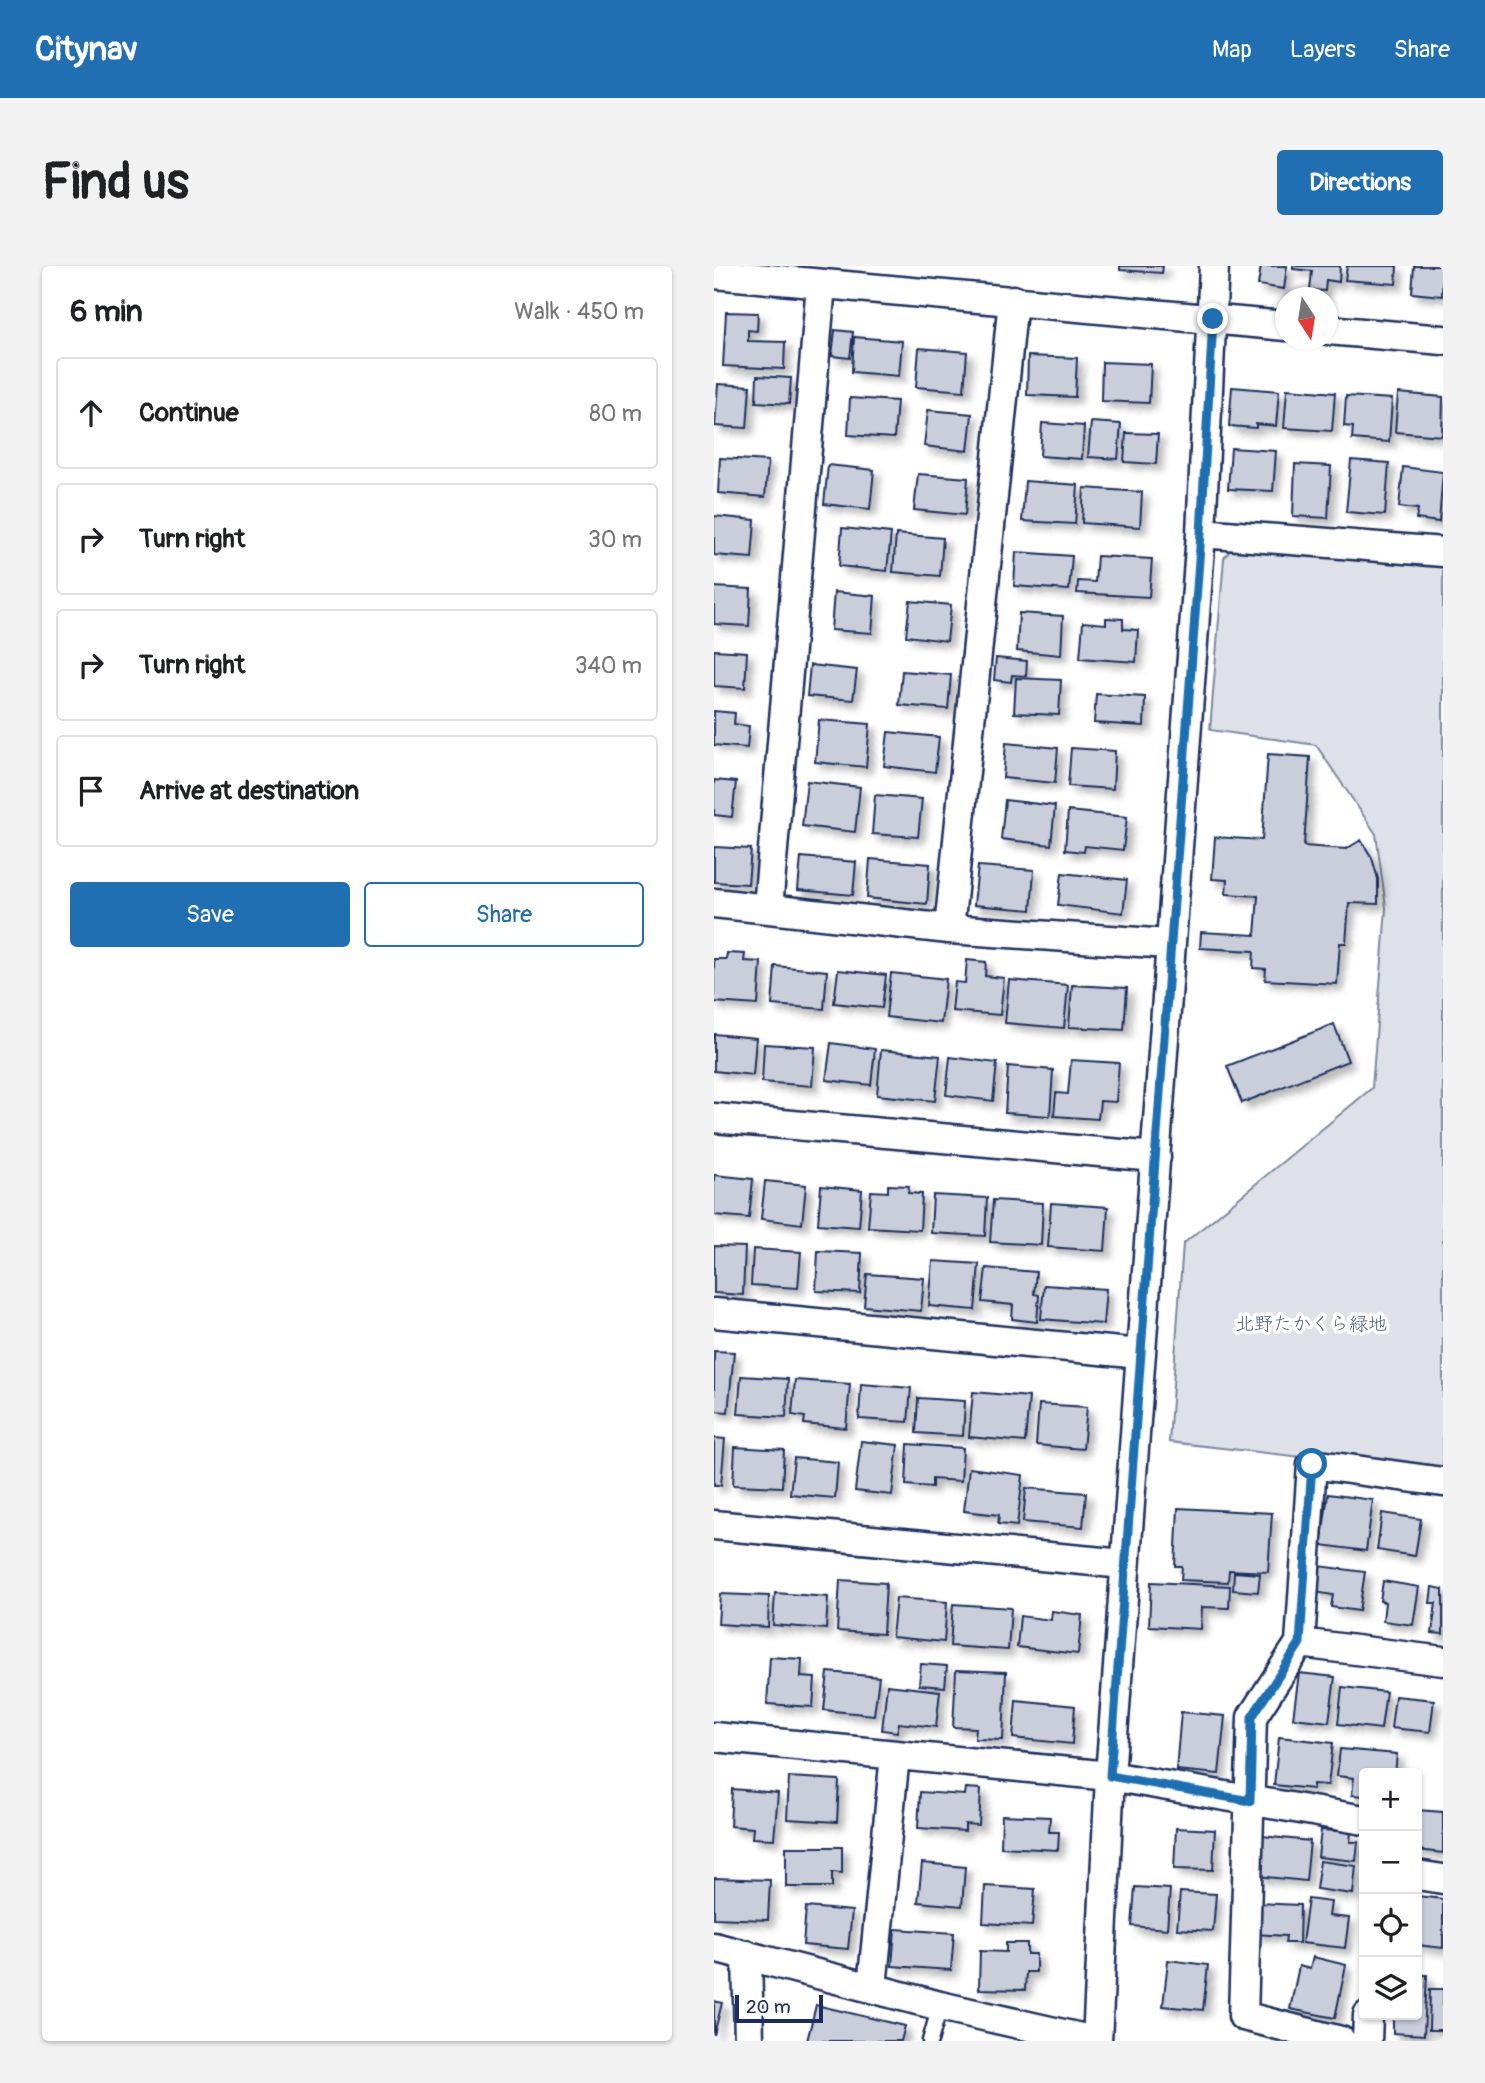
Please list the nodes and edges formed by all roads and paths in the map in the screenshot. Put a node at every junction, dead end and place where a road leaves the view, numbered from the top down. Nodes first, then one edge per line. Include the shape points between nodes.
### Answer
1 (1214, 266) edge
2 (744, 272) edge
3 (714, 274) edge
4 (821, 284) junction
5 (1013, 300) junction
6 (1213, 319) junction
7 (1275, 325) edge
8 (1338, 331) edge
9 (1443, 340) edge
10 (1201, 533) junction
11 (1443, 552) edge
12 (714, 904) edge
13 (768, 908) junction
14 (949, 929) junction
15 (1169, 944) junction
16 (714, 1118) edge
17 (1156, 1157) junction
18 (714, 1313) edge
19 (1142, 1354) junction
20 (1443, 1482) edge
21 (714, 1525) edge
22 (1124, 1564) junction
23 (1300, 1643) junction
24 (1443, 1661) edge
25 (714, 1737) edge
26 (895, 1755) junction
27 (1110, 1776) junction
28 (1250, 1801) junction
29 (1359, 1819) edge
30 (1422, 1876) edge
31 (1443, 1879) edge
32 (714, 1947) edge
33 (747, 1955) junction
34 (872, 1987) junction
35 (940, 2006) junction
36 (1368, 2020) edge
37 (749, 2041) edge
38 (930, 2041) edge
39 (1096, 2041) edge
40 (1341, 2041) edge
41 (1367, 2041) edge

1 - 6 street
2 - 3 street
2 - 4 street
4 - 5 street
4 - 13 street
5 - 6 street
5 - 14 street
6 - 7 street
6 - 10 street
8 - 9 street
10 - 11 street
10 - 15 street
12 - 13 street
13 - 14 street
14 - 15 street
15 - 17 street
16 - 17 street
17 - 19 street
18 - 19 street
19 - 22 street
20 - 23 street via 1312,1464
21 - 22 street
22 - 27 street
23 - 24 street
23 - 28 street via 1252,1717
25 - 26 street
26 - 27 street
26 - 34 street
27 - 28 street
27 - 39 street
28 - 29 street
28 - 40 street via 1243,2016
30 - 31 street
32 - 33 street
33 - 34 street
33 - 37 street
34 - 35 street
35 - 38 lane
35 - 39 street
36 - 41 street

